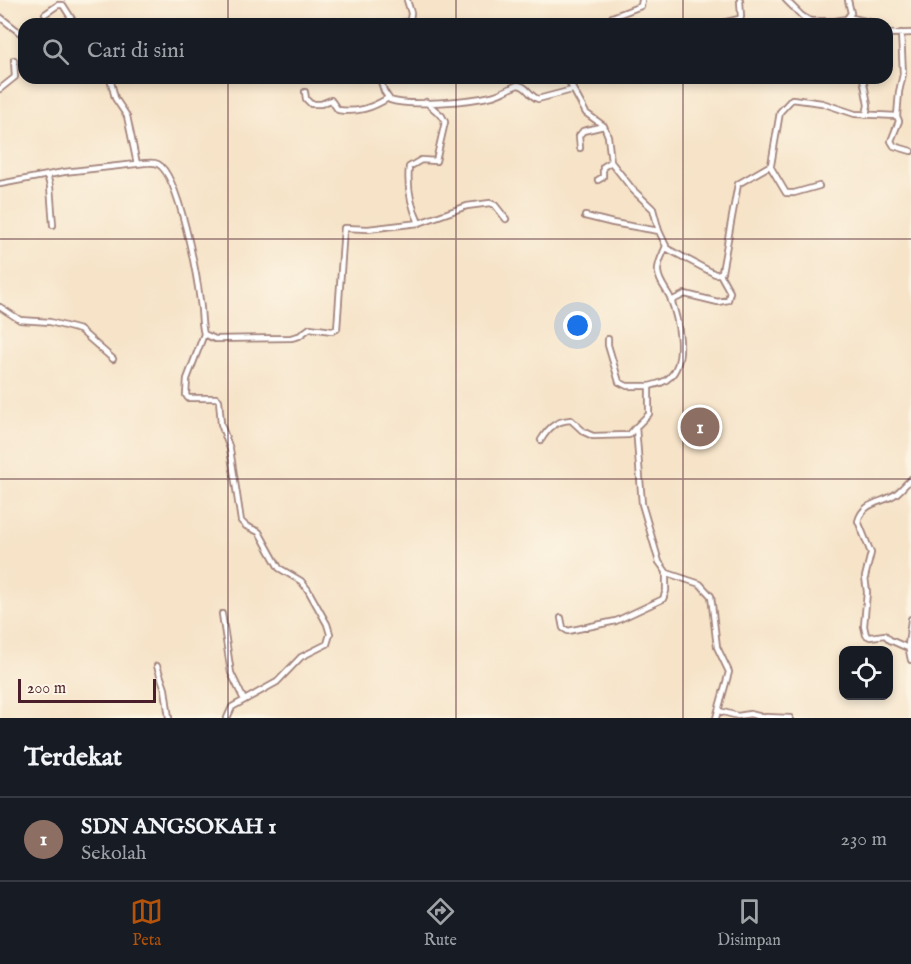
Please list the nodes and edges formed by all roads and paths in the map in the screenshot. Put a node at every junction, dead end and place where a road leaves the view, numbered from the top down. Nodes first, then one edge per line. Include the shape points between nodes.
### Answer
1 (407, 0) edge
2 (642, 0) edge
3 (740, 0) edge
4 (786, 0) edge
5 (848, 0) edge
6 (45, 14) dead end
7 (0, 17) edge
8 (71, 18) edge
9 (410, 18) edge
10 (612, 18) edge
11 (740, 18) edge
12 (805, 18) edge
13 (848, 18) edge
14 (18, 31) edge
15 (901, 33) junction
16 (911, 33) edge
17 (893, 34) edge
18 (14, 60) dead end
19 (112, 84) edge
20 (382, 84) edge
21 (570, 84) edge
22 (864, 84) edge
23 (0, 90) edge
24 (572, 90) junction
25 (305, 92) dead end
26 (388, 98) junction
27 (426, 102) junction
28 (866, 115) junction
29 (897, 116) junction
30 (604, 126) junction
31 (580, 148) dead end
32 (911, 151) edge
33 (611, 162) junction
34 (137, 164) junction
35 (770, 166) junction
36 (47, 175) junction
37 (598, 180) dead end
38 (0, 184) edge
39 (819, 186) dead end
40 (585, 216) dead end
41 (506, 219) dead end
42 (419, 223) junction
43 (53, 225) dead end
44 (659, 231) junction
45 (666, 248) junction
46 (720, 274) junction
47 (671, 301) junction
48 (0, 307) edge
49 (204, 334) junction
50 (608, 339) dead end
51 (113, 359) dead end
52 (649, 386) junction
53 (636, 427) junction
54 (541, 440) dead end
55 (911, 479) edge
56 (666, 572) junction
57 (222, 614) dead end
58 (561, 618) dead end
59 (911, 619) edge
60 (908, 648) junction
61 (911, 660) edge
62 (157, 666) dead end
63 (244, 700) junction
64 (719, 711) junction
65 (766, 717) edge
66 (169, 718) edge
67 (227, 718) edge
68 (716, 718) edge
69 (790, 718) edge

1 - 9 street
2 - 10 street via 641,6
3 - 11 street
4 - 12 street
5 - 13 street
6 - 8 street via 63,5
7 - 14 street
15 - 16 street
15 - 17 street
15 - 29 street via 903,74
18 - 23 street via 15,77
19 - 34 street via 127,116
20 - 26 street
21 - 24 street
22 - 28 street
24 - 27 street via 538,99 518,85 493,96
24 - 30 street via 586,113
25 - 26 street via 309,103 331,100 338,110 351,112
26 - 27 street via 403,103
27 - 42 street via 445,122 436,161 421,160 409,167 410,191
28 - 29 street
28 - 35 street via 792,99 779,117
29 - 32 street via 891,141 895,147
30 - 31 street via 583,131 579,136
30 - 33 street
33 - 37 street via 603,167 603,177
33 - 44 street via 653,209
34 - 36 street
34 - 49 street via 158,164 170,179 186,229
35 - 39 street via 786,193
35 - 46 street via 738,184 725,266
36 - 38 street
36 - 43 street
40 - 44 street
41 - 42 street via 493,203 467,206
42 - 49 street via 344,228 335,330 310,328 291,338 215,339
44 - 45 street
45 - 46 street
45 - 47 street via 658,272
46 - 47 street via 730,292 728,300 718,302 685,294
47 - 52 street via 680,341 677,368 667,380
48 - 51 street via 20,320 55,322 80,330
49 - 63 street via 186,379 186,395 219,400 241,521 259,532 279,568 303,583 330,634 327,644 301,657 277,682
50 - 52 street via 617,380 627,386
52 - 53 street via 649,414
53 - 54 street via 630,435 597,436 565,420 552,426
53 - 56 street via 642,504 656,555
55 - 60 street via 897,493 867,507 858,521 871,553 865,577 866,635 886,635
56 - 58 street via 663,599 621,619 568,631
56 - 64 street via 698,583 711,596 716,641 729,672
57 - 63 street via 231,673
59 - 60 street
60 - 61 street
62 - 66 street
63 - 67 street via 232,707
64 - 65 street
64 - 68 street
65 - 69 street

